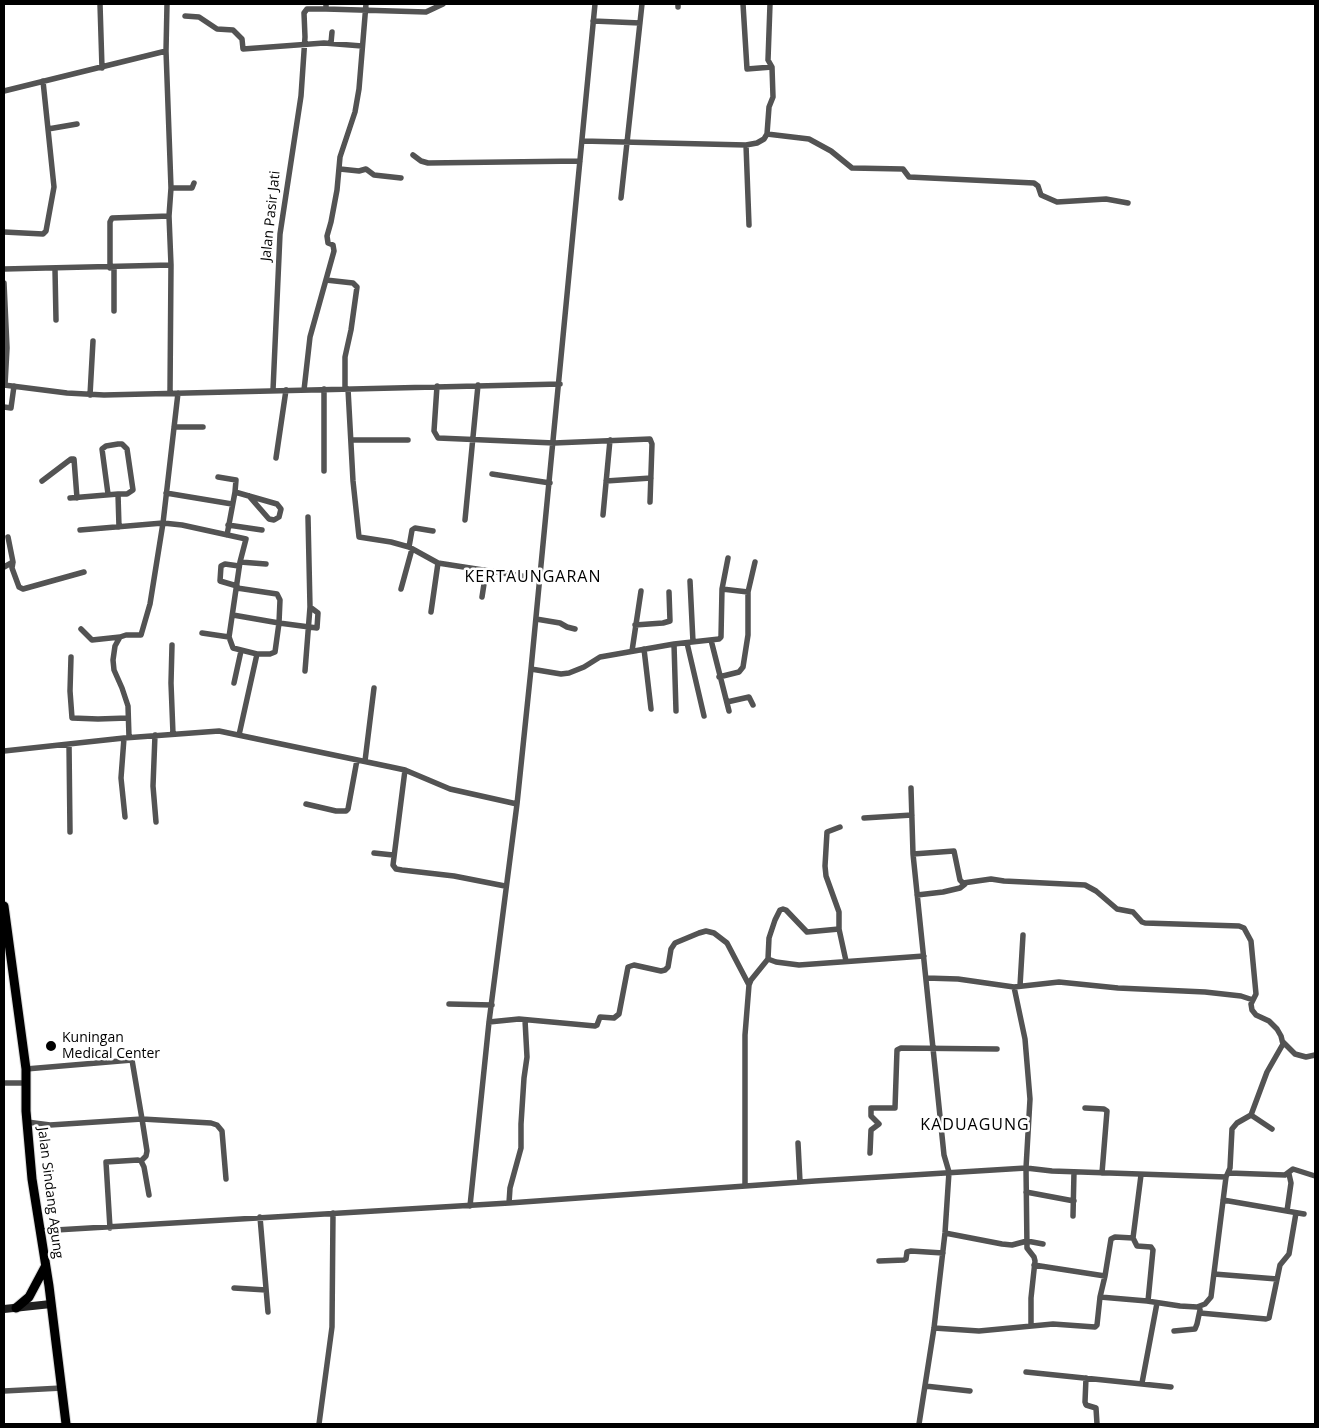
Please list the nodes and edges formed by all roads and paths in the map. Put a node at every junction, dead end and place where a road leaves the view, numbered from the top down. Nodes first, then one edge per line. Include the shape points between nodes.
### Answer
1 (100, 4) edge
2 (167, 4) edge
3 (443, 4) edge
4 (595, 4) edge
5 (642, 4) edge
6 (743, 4) edge
7 (770, 4) edge
8 (326, 6) edge
9 (365, 7) edge
10 (378, 7) edge
11 (185, 16) dead end
12 (593, 21) junction
13 (640, 22) junction
14 (332, 32) dead end
15 (331, 44) junction
16 (303, 45) junction
17 (362, 46) junction
18 (166, 51) junction
19 (772, 67) junction
20 (102, 68) junction
21 (43, 81) junction
22 (4, 91) edge
23 (77, 124) dead end
24 (48, 129) junction
25 (767, 134) junction
26 (582, 141) junction
27 (626, 143) junction
28 (746, 145) junction
29 (413, 155) dead end
30 (580, 161) junction
31 (340, 169) junction
32 (401, 178) dead end
33 (194, 183) dead end
34 (171, 188) junction
35 (621, 198) dead end
36 (1128, 203) dead end
37 (169, 216) junction
38 (749, 225) dead end
39 (4, 232) edge
40 (171, 265) junction
41 (112, 268) junction
42 (4, 269) edge
43 (55, 269) junction
44 (326, 280) junction
45 (4, 283) edge
46 (114, 311) dead end
47 (56, 320) dead end
48 (5, 331) edge
49 (93, 341) dead end
50 (560, 384) junction
51 (4, 385) edge
52 (14, 386) junction
53 (437, 386) junction
54 (478, 386) junction
55 (324, 389) junction
56 (347, 389) junction
57 (272, 390) junction
58 (286, 390) junction
59 (304, 390) junction
60 (178, 393) junction
61 (170, 394) junction
62 (90, 395) junction
63 (4, 407) edge
64 (174, 427) junction
65 (203, 427) dead end
66 (474, 439) junction
67 (351, 440) junction
68 (408, 440) dead end
69 (610, 440) junction
70 (554, 443) junction
71 (276, 458) dead end
72 (324, 471) dead end
73 (492, 474) dead end
74 (218, 477) dead end
75 (651, 478) junction
76 (42, 481) dead end
77 (606, 481) junction
78 (550, 483) junction
79 (166, 492) junction
80 (235, 492) junction
81 (108, 494) junction
82 (118, 494) junction
83 (249, 496) junction
84 (70, 498) dead end
85 (77, 498) junction
86 (650, 502) dead end
87 (232, 504) junction
88 (602, 515) dead end
89 (308, 517) dead end
90 (465, 520) dead end
91 (163, 523) junction
92 (228, 525) junction
93 (119, 527) junction
94 (248, 528) junction
95 (80, 530) dead end
96 (262, 530) dead end
97 (433, 531) dead end
98 (227, 535) junction
99 (8, 537) dead end
100 (246, 539) junction
101 (410, 548) junction
102 (728, 558) dead end
103 (12, 562) junction
104 (754, 562) dead end
105 (438, 563) junction
106 (240, 564) junction
107 (266, 564) dead end
108 (4, 567) edge
109 (486, 571) junction
110 (84, 572) dead end
111 (541, 579) junction
112 (690, 581) dead end
113 (237, 587) junction
114 (401, 589) dead end
115 (722, 589) junction
116 (641, 591) dead end
117 (669, 592) dead end
118 (748, 592) junction
119 (482, 597) dead end
120 (310, 607) junction
121 (431, 612) dead end
122 (233, 615) junction
123 (536, 619) junction
124 (279, 623) junction
125 (635, 625) junction
126 (309, 627) junction
127 (575, 628) dead end
128 (81, 629) dead end
129 (202, 633) dead end
130 (120, 637) junction
131 (229, 637) junction
132 (711, 640) junction
133 (690, 642) junction
134 (674, 644) junction
135 (172, 645) dead end
136 (644, 649) junction
137 (241, 651) junction
138 (632, 651) junction
139 (257, 654) junction
140 (71, 657) dead end
141 (531, 669) junction
142 (305, 671) dead end
143 (720, 677) junction
144 (234, 683) dead end
145 (374, 688) dead end
146 (727, 702) junction
147 (753, 705) dead end
148 (651, 709) dead end
149 (676, 711) dead end
150 (729, 712) dead end
151 (704, 716) dead end
152 (128, 718) junction
153 (172, 734) junction
154 (239, 734) junction
155 (155, 735) junction
156 (126, 737) junction
157 (70, 744) junction
158 (4, 751) edge
159 (357, 760) junction
160 (365, 761) junction
161 (405, 770) junction
162 (911, 788) dead end
163 (306, 804) dead end
164 (517, 804) junction
165 (912, 815) junction
166 (125, 817) dead end
167 (864, 818) dead end
168 (156, 822) dead end
169 (840, 827) dead end
170 (70, 832) dead end
171 (374, 853) dead end
172 (913, 854) junction
173 (393, 855) junction
174 (965, 884) junction
175 (505, 886) junction
176 (917, 895) junction
177 (4, 906) edge
178 (839, 929) junction
179 (1023, 936) dead end
180 (924, 956) junction
181 (768, 959) junction
182 (846, 961) junction
183 (926, 978) junction
184 (749, 985) junction
185 (1017, 986) junction
186 (1253, 1000) junction
187 (449, 1004) dead end
188 (492, 1005) junction
189 (525, 1020) junction
190 (489, 1022) junction
191 (1283, 1042) junction
192 (932, 1049) junction
193 (996, 1049) dead end
194 (1315, 1055) edge
195 (26, 1069) junction
196 (4, 1083) edge
197 (26, 1083) junction
198 (1085, 1108) dead end
199 (1251, 1115) junction
200 (142, 1119) junction
201 (27, 1122) junction
202 (1272, 1129) dead end
203 (798, 1143) dead end
204 (870, 1153) dead end
205 (141, 1162) junction
206 (1026, 1168) junction
207 (948, 1172) junction
208 (1074, 1172) junction
209 (1102, 1173) junction
210 (1289, 1174) junction
211 (1141, 1175) junction
212 (1227, 1175) junction
213 (1315, 1176) edge
214 (226, 1179) dead end
215 (800, 1182) junction
216 (745, 1186) junction
217 (1026, 1192) junction
218 (149, 1195) dead end
219 (1223, 1200) junction
220 (1074, 1201) junction
221 (509, 1203) junction
222 (470, 1206) junction
223 (1287, 1211) junction
224 (333, 1213) junction
225 (1296, 1213) junction
226 (1304, 1214) dead end
227 (1073, 1216) dead end
228 (260, 1217) junction
229 (110, 1228) junction
230 (39, 1231) junction
231 (945, 1233) junction
232 (1133, 1238) junction
233 (1027, 1241) junction
234 (1043, 1244) dead end
235 (943, 1253) junction
236 (878, 1260) dead end
237 (1034, 1265) junction
238 (45, 1268) junction
239 (1214, 1274) junction
240 (1105, 1276) junction
241 (1277, 1279) junction
242 (234, 1288) dead end
243 (266, 1290) junction
244 (1100, 1297) junction
245 (1148, 1301) junction
246 (1157, 1303) junction
247 (51, 1304) junction
248 (16, 1308) junction
249 (4, 1309) edge
250 (1200, 1309) junction
251 (268, 1312) dead end
252 (1031, 1326) junction
253 (934, 1328) junction
254 (1174, 1331) dead end
255 (1026, 1372) dead end
256 (1086, 1378) junction
257 (1142, 1383) junction
258 (925, 1386) junction
259 (1171, 1387) dead end
260 (62, 1388) junction
261 (4, 1391) edge
262 (970, 1391) dead end
263 (66, 1424) edge
264 (319, 1424) edge
265 (919, 1424) edge
266 (1097, 1424) edge

1 - 20 street
2 - 18 street
3 - 10 street via 426,12
4 - 12 street
5 - 13 street
6 - 19 street via 747,69
7 - 19 street via 768,60
8 - 9 street
8 - 16 street, Jalan Pasir Jati via 304,12
9 - 10 street
9 - 17 street
11 - 16 street via 199,17 217,29 233,30 242,39 243,49
12 - 13 street
12 - 26 street
13 - 27 street
14 - 15 street
15 - 16 street
15 - 17 street
16 - 57 street, Jalan Pasir Jati via 300,96 280,234
17 - 31 street via 358,96 340,157
18 - 20 street
18 - 34 street
19 - 25 street via 773,97
20 - 21 street
21 - 22 street
21 - 24 street
23 - 24 street
24 - 39 street via 54,187 45,233
25 - 28 street via 757,144
25 - 36 street via 809,140 831,151 852,168 903,169 909,177 1034,183 1041,195 1057,202 1106,199
26 - 27 street
26 - 30 street
27 - 28 street
27 - 35 street
28 - 38 street
29 - 30 street via 428,163
30 - 50 street
31 - 32 street via 366,169 374,175
31 - 44 street via 327,236 334,251
33 - 34 street via 192,188
34 - 37 street
37 - 40 street
37 - 41 street via 112,218
40 - 41 street
40 - 61 street
41 - 43 street
41 - 46 street
42 - 43 street
43 - 47 street
44 - 56 street via 353,283 357,287 344,357
44 - 59 street via 310,337
45 - 48 street
48 - 51 street
49 - 62 street
50 - 54 street
50 - 70 street
51 - 52 street
52 - 62 street
52 - 63 street via 11,408
53 - 54 street
53 - 56 street
53 - 66 street via 436,436 442,439
54 - 66 street
55 - 56 street
55 - 59 street
55 - 72 street
56 - 67 street
57 - 58 street
57 - 60 street
58 - 59 street
58 - 71 street
60 - 61 street
60 - 64 street
61 - 62 street
64 - 65 street
64 - 79 street
66 - 70 street
66 - 90 street
67 - 68 street
67 - 101 street via 359,537
69 - 70 street
69 - 75 street via 650,439
69 - 77 street
70 - 78 street
73 - 78 street
74 - 80 street via 236,480
75 - 77 street
75 - 86 street
76 - 85 street via 74,460
77 - 88 street
78 - 111 street
79 - 87 street
79 - 91 street
80 - 83 street
80 - 87 street
81 - 82 street
81 - 82 street via 102,449 122,444 127,449 133,490
81 - 85 street
82 - 93 street
83 - 83 street via 277,504 281,509 279,517 269,518
84 - 85 street
87 - 92 street
89 - 120 street
91 - 93 street
91 - 98 street
91 - 130 street via 142,634
92 - 94 street
92 - 98 street
93 - 95 street
94 - 96 street
94 - 100 street
97 - 101 street via 412,530
98 - 100 street
99 - 103 street
100 - 106 street
101 - 105 street
101 - 114 street
102 - 115 street
103 - 108 street
103 - 110 street via 23,589
104 - 118 street
105 - 109 street
105 - 121 street
106 - 107 street
106 - 113 street
106 - 113 street via 222,564 220,572 222,582
109 - 111 street
109 - 119 street
111 - 123 street
112 - 133 street
113 - 122 street
113 - 124 street via 277,594 280,600
115 - 118 street
115 - 132 street via 721,637
116 - 125 street
117 - 125 street via 670,621
118 - 143 street via 748,636 743,667 739,672
120 - 126 street
120 - 126 street via 318,613 320,628
122 - 124 street
122 - 131 street
123 - 127 street
123 - 141 street
124 - 126 street
124 - 139 street via 275,652
125 - 138 street
126 - 142 street
128 - 130 street via 92,640
129 - 131 street
130 - 152 street via 115,646 113,667 125,696
131 - 137 street via 233,648
132 - 133 street
132 - 143 street
133 - 134 street
133 - 151 street
134 - 136 street
134 - 149 street
135 - 153 street
136 - 138 street
136 - 148 street
137 - 139 street
137 - 144 street
138 - 141 street via 600,657 569,673
139 - 154 street
140 - 152 street via 72,718
141 - 164 street
143 - 146 street
145 - 160 street
146 - 147 street via 749,697
146 - 150 street
152 - 156 street
153 - 154 street via 211,731
153 - 155 street
154 - 159 street
155 - 156 street
155 - 168 street via 153,793
156 - 157 street
156 - 166 street via 121,778
157 - 158 street
157 - 170 street
159 - 160 street
159 - 163 street via 348,809 336,811
160 - 161 street
161 - 164 street via 450,789
161 - 173 street
162 - 165 street
164 - 175 street
165 - 167 street
165 - 172 street
169 - 178 street via 827,832 825,866 839,912
171 - 173 street
172 - 174 street via 954,851 960,880
172 - 176 street
173 - 175 street via 396,869
174 - 176 street via 951,890
174 - 186 street via 991,879 1081,884 1096,891 1117,909 1133,912 1145,923 1244,928 1251,941 1256,994
175 - 188 street
176 - 180 street
177 - 195 main road, Jalan Sindang Agung
178 - 181 street via 808,932 786,910 780,910 769,938
178 - 182 street
179 - 185 street
180 - 182 street
180 - 183 street
181 - 182 street via 799,965
181 - 184 street
183 - 185 street
183 - 192 street
184 - 189 street via 727,943 706,931 675,943 665,970 628,967 616,1017 600,1017 595,1026
184 - 216 street via 745,1035
185 - 186 street via 1059,982 1205,992
185 - 206 street via 1030,1099
186 - 191 street via 1252,1010 1277,1029
187 - 188 street
188 - 190 street
189 - 190 street
189 - 221 street via 528,1051 521,1148
190 - 222 street
191 - 194 street via 1295,1054
191 - 199 street via 1267,1072
192 - 193 street
192 - 204 street via 898,1050 895,1108 871,1108 871,1116 879,1124 871,1130
192 - 207 street
195 - 197 main road, Jalan Sindang Agung
195 - 200 street via 132,1060
196 - 197 street
197 - 201 main road, Jalan Sindang Agung
198 - 209 street via 1107,1111
199 - 202 street
199 - 212 street via 1232,1129
200 - 201 street via 58,1125
200 - 205 street via 146,1156
200 - 214 street via 217,1125 222,1131
201 - 230 main road, Jalan Sindang Agung
203 - 215 street
205 - 218 street
205 - 229 street via 106,1162
206 - 207 street
206 - 208 street
206 - 217 street
207 - 215 street
207 - 231 street
208 - 209 street
208 - 220 street
209 - 211 street
210 - 212 street
210 - 213 street via 1293,1169
210 - 223 street via 1292,1183
211 - 212 street
211 - 232 street
212 - 219 street
215 - 216 street
216 - 221 street
217 - 220 street
217 - 233 street
219 - 223 street
219 - 239 street
220 - 227 street
221 - 222 street
222 - 224 street
223 - 225 street
224 - 228 street
224 - 264 street via 332,1327
225 - 226 street
225 - 241 street via 1289,1254 1280,1265
228 - 229 street
228 - 243 street
229 - 230 street
230 - 238 main road, Jalan Sindang Agung
231 - 233 street via 1007,1245
231 - 235 street
232 - 240 street via 1111,1239
232 - 245 street via 1137,1246 1153,1250
233 - 234 street
233 - 237 street
235 - 236 street via 911,1251 907,1252 904,1260
235 - 253 street
237 - 240 street
237 - 252 street
238 - 247 main road, Jalan Sindang Agung
238 - 248 main road via 28,1297
239 - 241 street
239 - 250 street via 1211,1297
240 - 244 street
241 - 250 street via 1268,1319
242 - 243 street
243 - 251 street
244 - 245 street
244 - 252 street via 1095,1326
245 - 246 street
246 - 250 street
246 - 257 street
247 - 248 main road
247 - 260 main road, Jalan Sindang Agung
248 - 249 main road
250 - 254 street via 1194,1329
252 - 253 street via 979,1331
253 - 258 street
255 - 256 street
256 - 257 street
256 - 266 street via 1085,1402 1096,1408
257 - 259 street
258 - 262 street
258 - 265 street
260 - 261 street
260 - 263 main road, Jalan Sindang Agung

